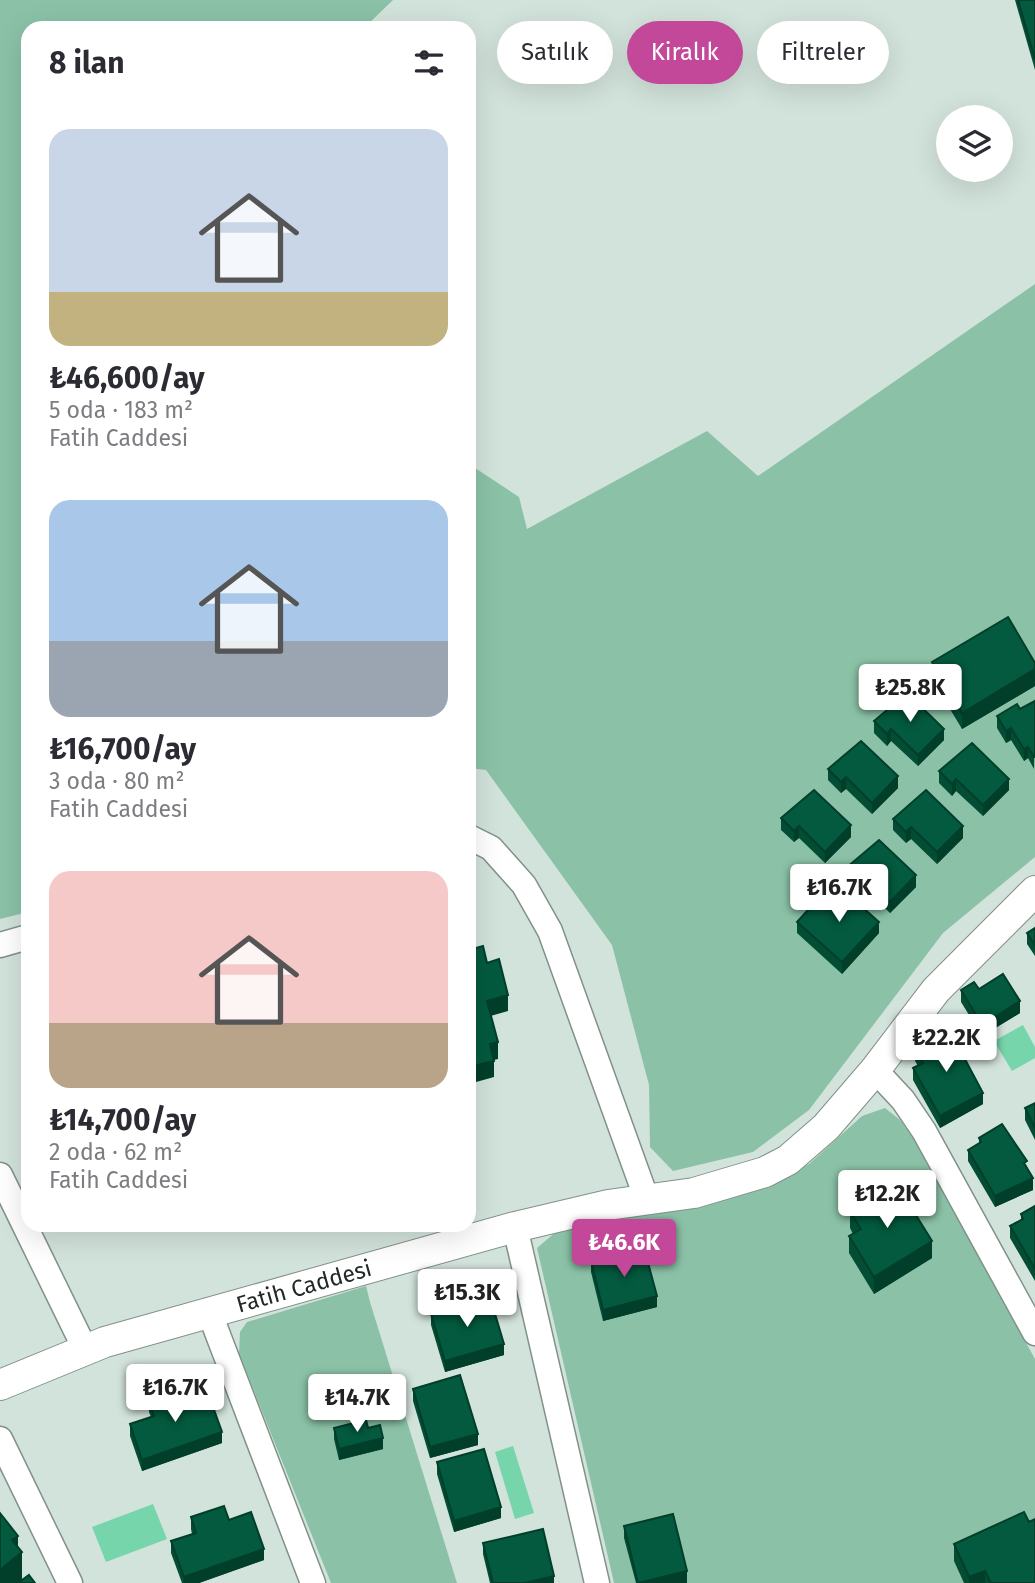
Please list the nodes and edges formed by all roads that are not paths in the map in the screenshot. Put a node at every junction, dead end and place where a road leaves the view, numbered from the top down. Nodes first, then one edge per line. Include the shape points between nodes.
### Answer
1 (476, 840) edge
2 (1035, 891) edge
3 (21, 939) edge
4 (0, 945) edge
5 (875, 1070) junction
6 (0, 1174) edge
7 (647, 1200) junction
8 (21, 1217) edge
9 (515, 1227) junction
10 (28, 1232) edge
11 (210, 1314) junction
12 (1035, 1333) edge
13 (85, 1349) junction
14 (0, 1385) edge
15 (0, 1439) edge
16 (70, 1583) edge
17 (313, 1583) edge
18 (597, 1583) edge

1 - 7 street via 491,848 524,885 550,931
2 - 5 street, Fatih Caddesi via 936,990
3 - 4 street
5 - 7 street, Fatih Caddesi via 826,1127 788,1160 737,1183
5 - 12 street via 924,1131
6 - 8 street
7 - 9 street, Fatih Caddesi
9 - 11 street, Fatih Caddesi
9 - 18 street
10 - 13 street
11 - 13 street, Fatih Caddesi
11 - 17 street
13 - 14 street, Fatih Caddesi
15 - 16 street

